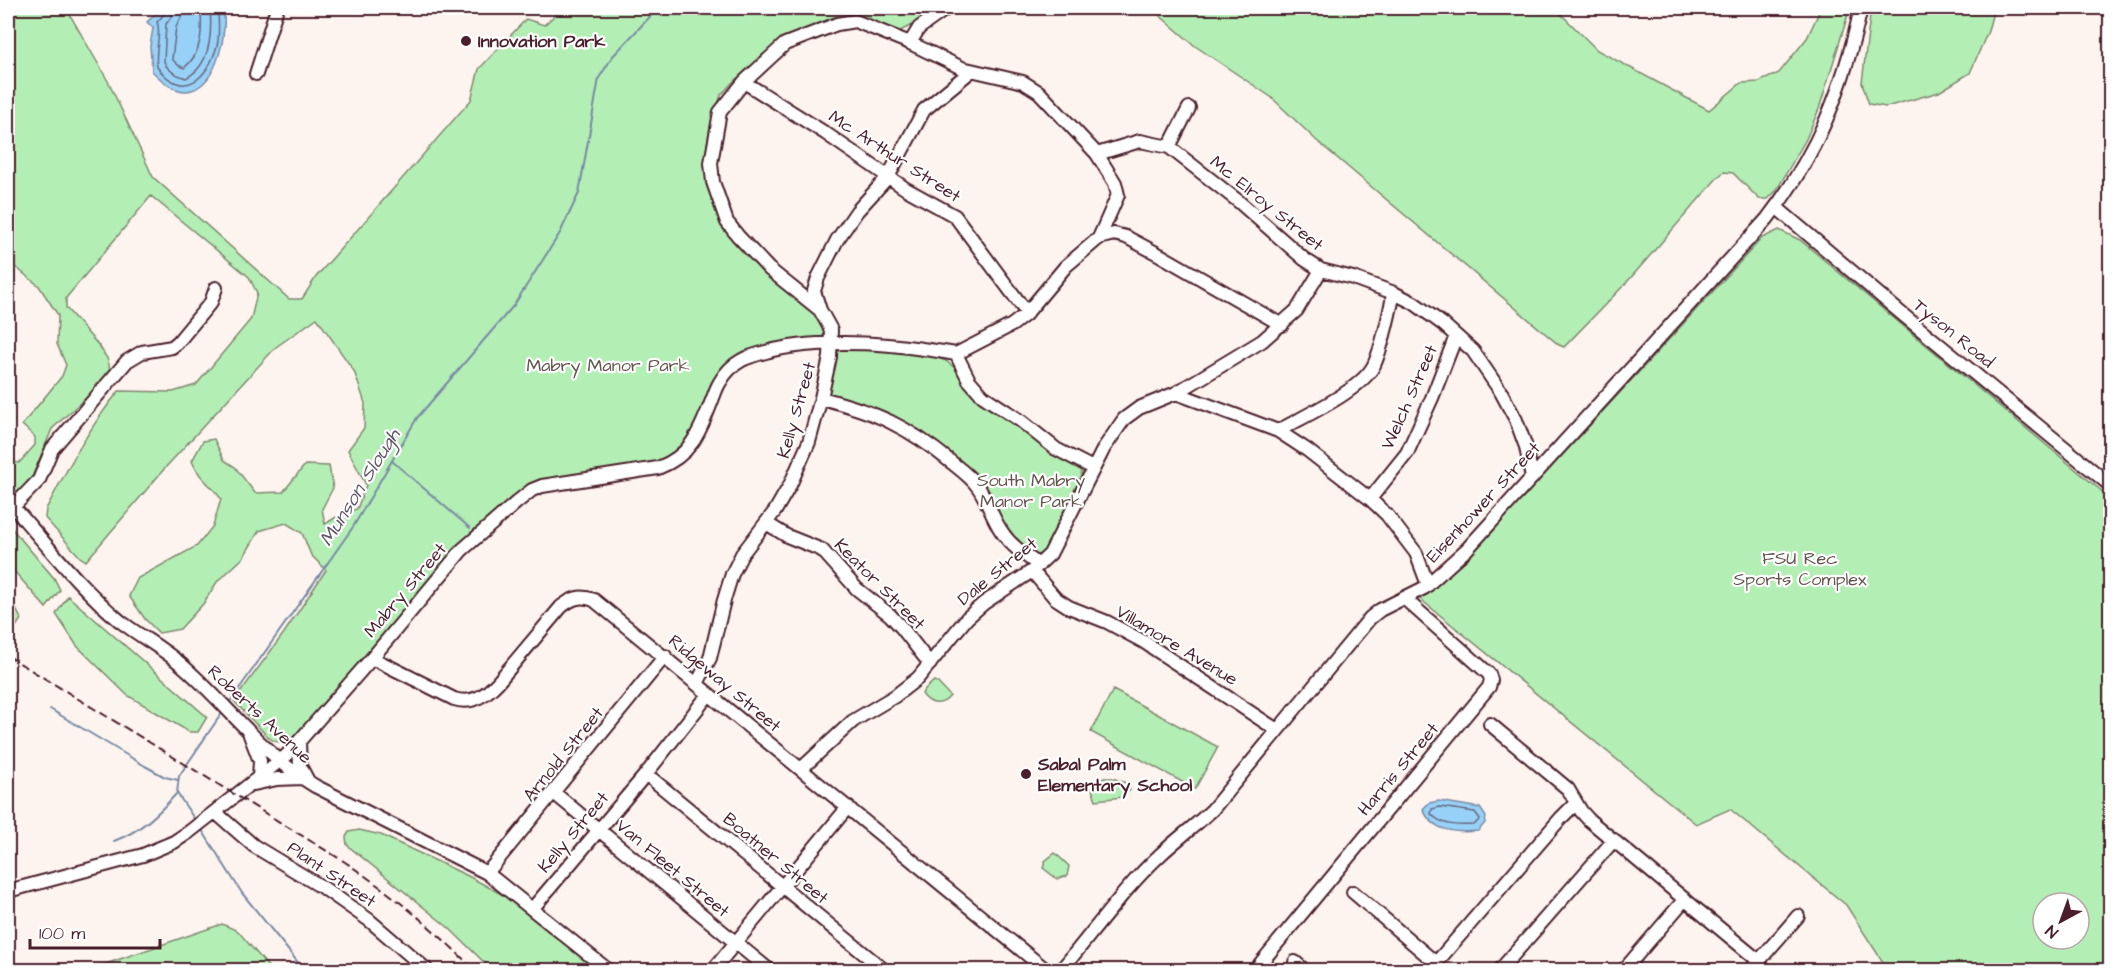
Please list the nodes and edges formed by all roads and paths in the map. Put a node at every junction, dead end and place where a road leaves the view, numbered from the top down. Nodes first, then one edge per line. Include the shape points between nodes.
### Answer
1 (277, 8) edge
2 (947, 8) edge
3 (1861, 8) edge
4 (910, 42) junction
5 (971, 71) junction
6 (256, 74) dead end
7 (744, 81) junction
8 (1189, 108) dead end
9 (1168, 147) junction
10 (1097, 154) junction
11 (888, 177) junction
12 (1776, 207) junction
13 (1099, 238) junction
14 (1321, 270) junction
15 (216, 288) dead end
16 (1394, 293) junction
17 (820, 310) junction
18 (1027, 313) junction
19 (1282, 325) junction
20 (1456, 336) junction
21 (830, 344) junction
22 (956, 354) junction
23 (1176, 393) junction
24 (822, 398) junction
25 (1278, 431) junction
26 (1093, 468) junction
27 (1532, 478) junction
28 (2110, 485) edge
29 (1370, 499) junction
30 (10, 504) edge
31 (766, 522) junction
32 (1035, 568) junction
33 (1428, 585) junction
34 (1405, 599) junction
35 (664, 656) junction
36 (372, 658) junction
37 (930, 664) junction
38 (698, 684) junction
39 (709, 694) junction
40 (1490, 724) dead end
41 (245, 726) junction
42 (1277, 730) junction
43 (257, 738) junction
44 (297, 744) junction
45 (279, 761) junction
46 (801, 769) junction
47 (646, 774) junction
48 (304, 780) junction
49 (254, 781) junction
50 (554, 793) junction
51 (1576, 803) junction
52 (848, 807) junction
53 (211, 815) junction
54 (598, 829) junction
55 (1614, 840) junction
56 (488, 873) junction
57 (782, 886) junction
58 (8, 891) edge
59 (1353, 892) dead end
60 (1685, 899) junction
61 (532, 908) junction
62 (1798, 916) dead end
63 (736, 943) junction
64 (1755, 966) edge
65 (1433, 967) edge
66 (427, 970) edge
67 (608, 970) edge
68 (713, 970) edge
69 (769, 970) edge
70 (884, 970) edge
71 (1046, 970) edge
72 (1061, 970) edge
73 (1255, 970) edge
74 (1500, 970) edge
75 (1624, 970) edge

1 - 6 street
2 - 4 street via 919,28
3 - 12 street, Eisenhower Street via 1826,124 1802,170
4 - 5 street
4 - 7 street via 855,21 837,24 785,44
5 - 10 street via 1023,82 1039,92
5 - 11 street, Kelly Street via 924,111
7 - 11 street, Mc Arthur Street
7 - 17 street via 720,112 711,163 719,203 727,222 769,269
8 - 9 street
9 - 10 street, Mc Elroy Street via 1140,141
9 - 14 street, Mc Elroy Street
10 - 13 street via 1118,195
11 - 17 street, Kelly Street via 837,240 814,291
11 - 18 street, Mc Arthur Street via 956,216
12 - 27 street, Eisenhower Street
12 - 28 street, Tyson Road
13 - 18 street via 1066,266
13 - 19 street via 1114,234 1125,237
14 - 16 street, Mc Elroy Street
14 - 19 street, Dale Street via 1297,310
15 - 30 street via 211,302 172,347 142,352 127,362 52,450 39,480
16 - 20 street, Mc Elroy Street via 1414,303
16 - 25 street via 1381,346 1363,380
17 - 21 street, Kelly Street via 831,330
18 - 22 street
19 - 23 street, Dale Street
20 - 27 street, Mc Elroy Street via 1487,369 1516,420
20 - 29 street, Welch Street via 1407,453
21 - 22 street, Mabry Street via 900,345
21 - 24 street, Kelly Street
21 - 36 street, Mabry Street via 782,348 737,363 718,384 688,449 670,464 532,490 462,550
22 - 26 street via 969,380 983,396 1056,449
23 - 25 street
23 - 26 street, Dale Street via 1139,408 1124,419
24 - 31 street, Kelly Street via 798,471
24 - 32 street, Villamore Avenue via 886,418 939,452 976,484 1000,530
25 - 29 street
26 - 32 street, Dale Street via 1050,554
27 - 33 street, Eisenhower Street via 1485,532
29 - 33 street via 1416,553
30 - 41 street, Roberts Avenue via 96,599 178,662
31 - 37 street, Keator Street via 787,536 822,550 857,589 890,615
31 - 38 street, Kelly Street via 732,574 710,658
32 - 37 street, Dale Street via 967,618
32 - 42 street, Villamore Avenue via 1055,598 1144,642
33 - 34 street, Eisenhower Street
34 - 42 street, Eisenhower Street via 1370,618
34 - 73 street, Harris Street via 1489,674 1489,687
35 - 36 street, Ridgeway Street via 594,600 581,597 561,607 489,692 469,701 454,699
35 - 38 street, Ridgeway Street
35 - 50 street, Arnold Street
36 - 44 street, Mabry Street
37 - 46 street, Dale Street via 901,692 853,720
38 - 39 street, Ridgeway Street
39 - 46 street, Ridgeway Street
39 - 47 street, Kelly Street
40 - 51 street via 1568,789
41 - 43 street, Roberts Avenue
41 - 49 street via 258,754
42 - 72 street, Eisenhower Street via 1212,810 1141,874
43 - 44 street via 277,747
43 - 45 street, Roberts Avenue
44 - 45 street, Mabry Street
44 - 48 street
45 - 48 street, Roberts Avenue
45 - 49 street, Mabry Street
46 - 52 street, Ridgeway Street
47 - 54 street, Kelly Street
47 - 57 street, Boatner Street
48 - 49 street
48 - 56 street, Roberts Avenue
49 - 53 street, Mabry Street
50 - 54 street, Van Fleet Street
50 - 56 street, Arnold Street
51 - 55 street via 1588,820
51 - 65 street
52 - 57 street
52 - 71 street, Ridgeway Street
53 - 58 street, Mabry Street via 174,842 143,855
53 - 66 street, Plant Street via 369,920
54 - 61 street, Kelly Street
54 - 63 street, Van Fleet Street
55 - 60 street
55 - 74 street
56 - 61 street, Roberts Avenue
57 - 63 street
57 - 70 street, Boatner Street
59 - 65 street
60 - 64 street
60 - 75 street
61 - 67 street, Roberts Avenue
62 - 64 street
63 - 68 street
63 - 69 street, Van Fleet Street

